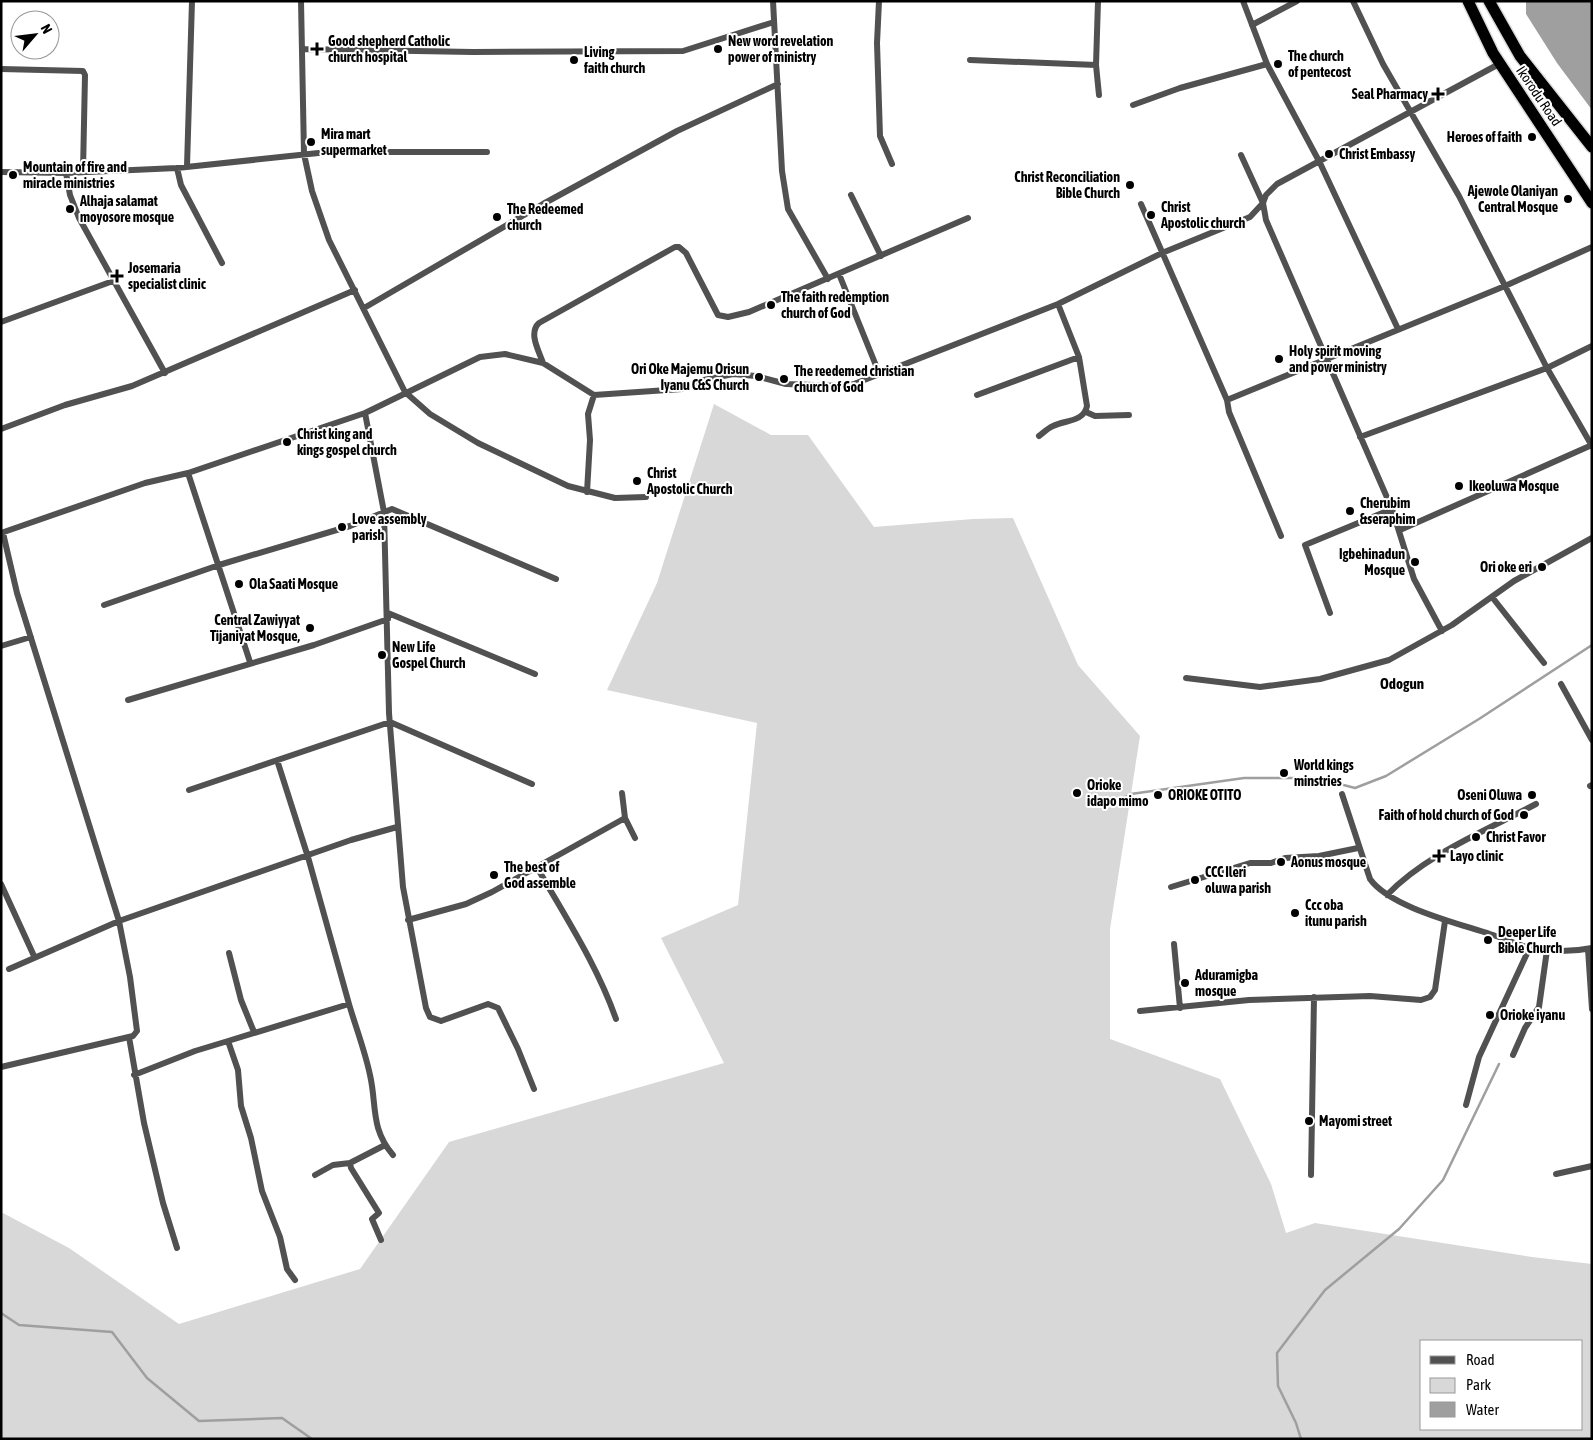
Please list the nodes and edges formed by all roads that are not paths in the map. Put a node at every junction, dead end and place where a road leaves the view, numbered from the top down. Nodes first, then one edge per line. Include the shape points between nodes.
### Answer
1 (192, 1) edge
2 (301, 1) edge
3 (773, 1) edge
4 (879, 1) edge
5 (1098, 1) edge
6 (1243, 1) edge
7 (1297, 1) edge
8 (1354, 1) edge
9 (1468, 1) edge
10 (1489, 1) edge
11 (774, 22) junction
12 (1252, 25) junction
13 (302, 49) junction
14 (970, 60) dead end
15 (1267, 64) junction
16 (1499, 64) junction
17 (1096, 65) junction
18 (1, 69) edge
19 (778, 84) junction
20 (1099, 95) dead end
21 (1133, 105) dead end
22 (1412, 112) junction
23 (1592, 147) edge
24 (487, 152) dead end
25 (304, 154) junction
26 (1241, 156) dead end
27 (1320, 163) junction
28 (892, 164) dead end
29 (187, 166) junction
30 (177, 168) junction
31 (83, 171) junction
32 (1, 172) edge
33 (66, 173) junction
34 (851, 195) dead end
35 (1263, 203) junction
36 (1592, 203) edge
37 (1141, 204) dead end
38 (968, 218) dead end
39 (1592, 247) edge
40 (1162, 253) junction
41 (882, 256) junction
42 (222, 263) dead end
43 (839, 274) junction
44 (828, 279) junction
45 (113, 281) junction
46 (1506, 286) junction
47 (355, 290) junction
48 (1058, 304) junction
49 (364, 308) junction
50 (1, 322) edge
51 (1398, 329) junction
52 (1592, 346) edge
53 (1079, 357) junction
54 (1327, 357) junction
55 (543, 363) junction
56 (1547, 368) junction
57 (166, 373) junction
58 (879, 373) junction
59 (405, 392) junction
60 (594, 395) junction
61 (977, 395) dead end
62 (1227, 400) junction
63 (365, 412) junction
64 (1086, 412) junction
65 (1129, 415) dead end
66 (1, 429) edge
67 (1039, 436) dead end
68 (1360, 437) junction
69 (1592, 446) edge
70 (188, 473) junction
71 (587, 492) junction
72 (646, 497) dead end
73 (1392, 509) junction
74 (384, 512) junction
75 (1400, 530) junction
76 (2, 533) edge
77 (1281, 536) dead end
78 (1592, 538) edge
79 (219, 565) junction
80 (556, 579) dead end
81 (1492, 597) junction
82 (104, 606) dead end
83 (1330, 613) dead end
84 (388, 616) junction
85 (1442, 631) junction
86 (31, 637) junction
87 (1, 646) edge
88 (250, 662) junction
89 (1544, 663) dead end
90 (535, 674) dead end
91 (1186, 678) dead end
92 (1561, 684) dead end
93 (128, 700) dead end
94 (390, 722) junction
95 (1592, 740) edge
96 (277, 760) junction
97 (532, 784) dead end
98 (189, 790) dead end
99 (622, 793) dead end
100 (1342, 794) dead end
101 (1536, 804) dead end
102 (625, 818) junction
103 (397, 827) junction
104 (635, 838) dead end
105 (1358, 848) junction
106 (308, 857) junction
107 (538, 869) junction
108 (1, 884) edge
109 (1172, 887) dead end
110 (1387, 895) junction
111 (408, 920) junction
112 (119, 921) junction
113 (1445, 921) junction
114 (1174, 944) dead end
115 (1530, 947) junction
116 (1590, 948) edge
117 (1548, 950) junction
118 (229, 953) dead end
119 (34, 956) junction
120 (9, 969) dead end
121 (1314, 997) junction
122 (349, 1004) junction
123 (1180, 1008) junction
124 (1592, 1009) edge
125 (1140, 1011) dead end
126 (616, 1019) dead end
127 (254, 1032) junction
128 (129, 1037) junction
129 (228, 1041) junction
130 (1513, 1055) dead end
131 (1, 1066) edge
132 (134, 1075) junction
133 (534, 1089) dead end
134 (1466, 1105) dead end
135 (385, 1145) junction
136 (393, 1155) dead end
137 (350, 1163) junction
138 (1592, 1166) edge
139 (315, 1174) dead end
140 (1556, 1174) dead end
141 (1310, 1175) dead end
142 (381, 1240) dead end
143 (177, 1248) dead end
144 (295, 1280) dead end

1 - 29 street
2 - 13 street
3 - 11 street
4 - 28 street via 876,43 880,136
5 - 17 street
6 - 12 street
7 - 12 street
8 - 22 street via 1384,64
9 - 16 highway, Ikorodu Road
10 - 23 highway, Ikorodu Road via 1520,56
11 - 13 street via 683,51
11 - 19 street
12 - 15 street
13 - 25 street
14 - 17 street
15 - 21 street via 1180,88
15 - 27 street
16 - 22 street
16 - 36 highway, Ikorodu Road
17 - 20 street
18 - 31 street via 82,71 85,75
19 - 44 street via 782,170 788,209
19 - 49 street via 652,145
22 - 27 street
22 - 46 street
24 - 25 street
25 - 29 street
25 - 47 street via 322,224
26 - 35 street
27 - 35 street via 1277,184
27 - 51 street
29 - 30 street
30 - 31 street
30 - 42 street via 181,185
31 - 33 street
32 - 33 street
33 - 45 street via 78,218
34 - 41 street
35 - 40 street via 1250,217
35 - 54 street via 1266,220
37 - 40 street
38 - 41 street
39 - 46 street
40 - 48 street
40 - 62 street
41 - 43 street
43 - 44 street
43 - 58 street
44 - 55 street via 749,312 723,317 711,305 686,253 679,247 539,323 534,336
45 - 50 street
45 - 57 street
46 - 51 street
46 - 56 street
47 - 49 street
47 - 57 street
48 - 53 street
48 - 58 street
49 - 59 street
51 - 54 street
52 - 56 street
53 - 61 street
53 - 64 street via 1087,399
54 - 62 street
54 - 68 street
55 - 59 street via 494,354 480,357
55 - 60 street
56 - 68 street
56 - 69 street
57 - 66 street
58 - 60 street via 841,386 786,384 733,374 706,379 682,389
59 - 63 street
59 - 71 street via 430,414 478,443
60 - 71 street via 588,414
62 - 77 street via 1229,412
63 - 70 street
63 - 74 street
64 - 65 street via 1095,416
64 - 67 street via 1081,417 1052,426
68 - 73 street
69 - 75 street
70 - 76 street via 145,483
70 - 79 street
71 - 72 street via 615,498
73 - 75 street
73 - 83 street via 1306,545
74 - 79 street via 350,526
74 - 80 street via 392,508 404,512
74 - 84 street
75 - 85 street via 1414,579
76 - 86 street
78 - 81 street via 1514,581
79 - 82 street
79 - 88 street
81 - 85 street
81 - 89 street
84 - 88 street via 314,645
84 - 90 street
84 - 94 street
85 - 91 street via 1389,660 1294,683 1260,687
86 - 87 street
86 - 112 street
88 - 93 street
92 - 95 street
94 - 96 street
94 - 97 street
94 - 103 street
96 - 98 street
96 - 106 street
99 - 102 street
100 - 105 street
101 - 110 street via 1422,866 1402,879
102 - 104 street
102 - 107 street
103 - 106 street
103 - 111 street
105 - 109 street via 1319,856 1285,858 1271,863 1250,863
105 - 110 street via 1376,888
106 - 112 street
106 - 122 street
107 - 111 street via 466,904
107 - 126 street via 582,945
108 - 119 street
110 - 113 street
111 - 133 street via 430,1017 441,1021 483,1005 494,1005 518,1048
112 - 119 street
112 - 128 street via 137,1031
113 - 115 street
113 - 121 street via 1435,990 1430,997 1421,1000 1370,996
114 - 123 street
115 - 117 street
115 - 134 street via 1479,1057
116 - 117 street
116 - 124 street
117 - 130 street via 1539,1007
118 - 127 street via 241,1000
119 - 120 street
121 - 123 street
121 - 141 street
122 - 127 street
122 - 135 street via 370,1073 373,1106
123 - 125 street
127 - 129 street
128 - 131 street
128 - 132 street
129 - 132 street
129 - 144 street via 238,1070 241,1106 262,1191 280,1237 288,1269
132 - 143 street via 156,1174
135 - 136 street
135 - 137 street
137 - 139 street via 333,1165
137 - 142 street via 379,1213 372,1219
138 - 140 street

